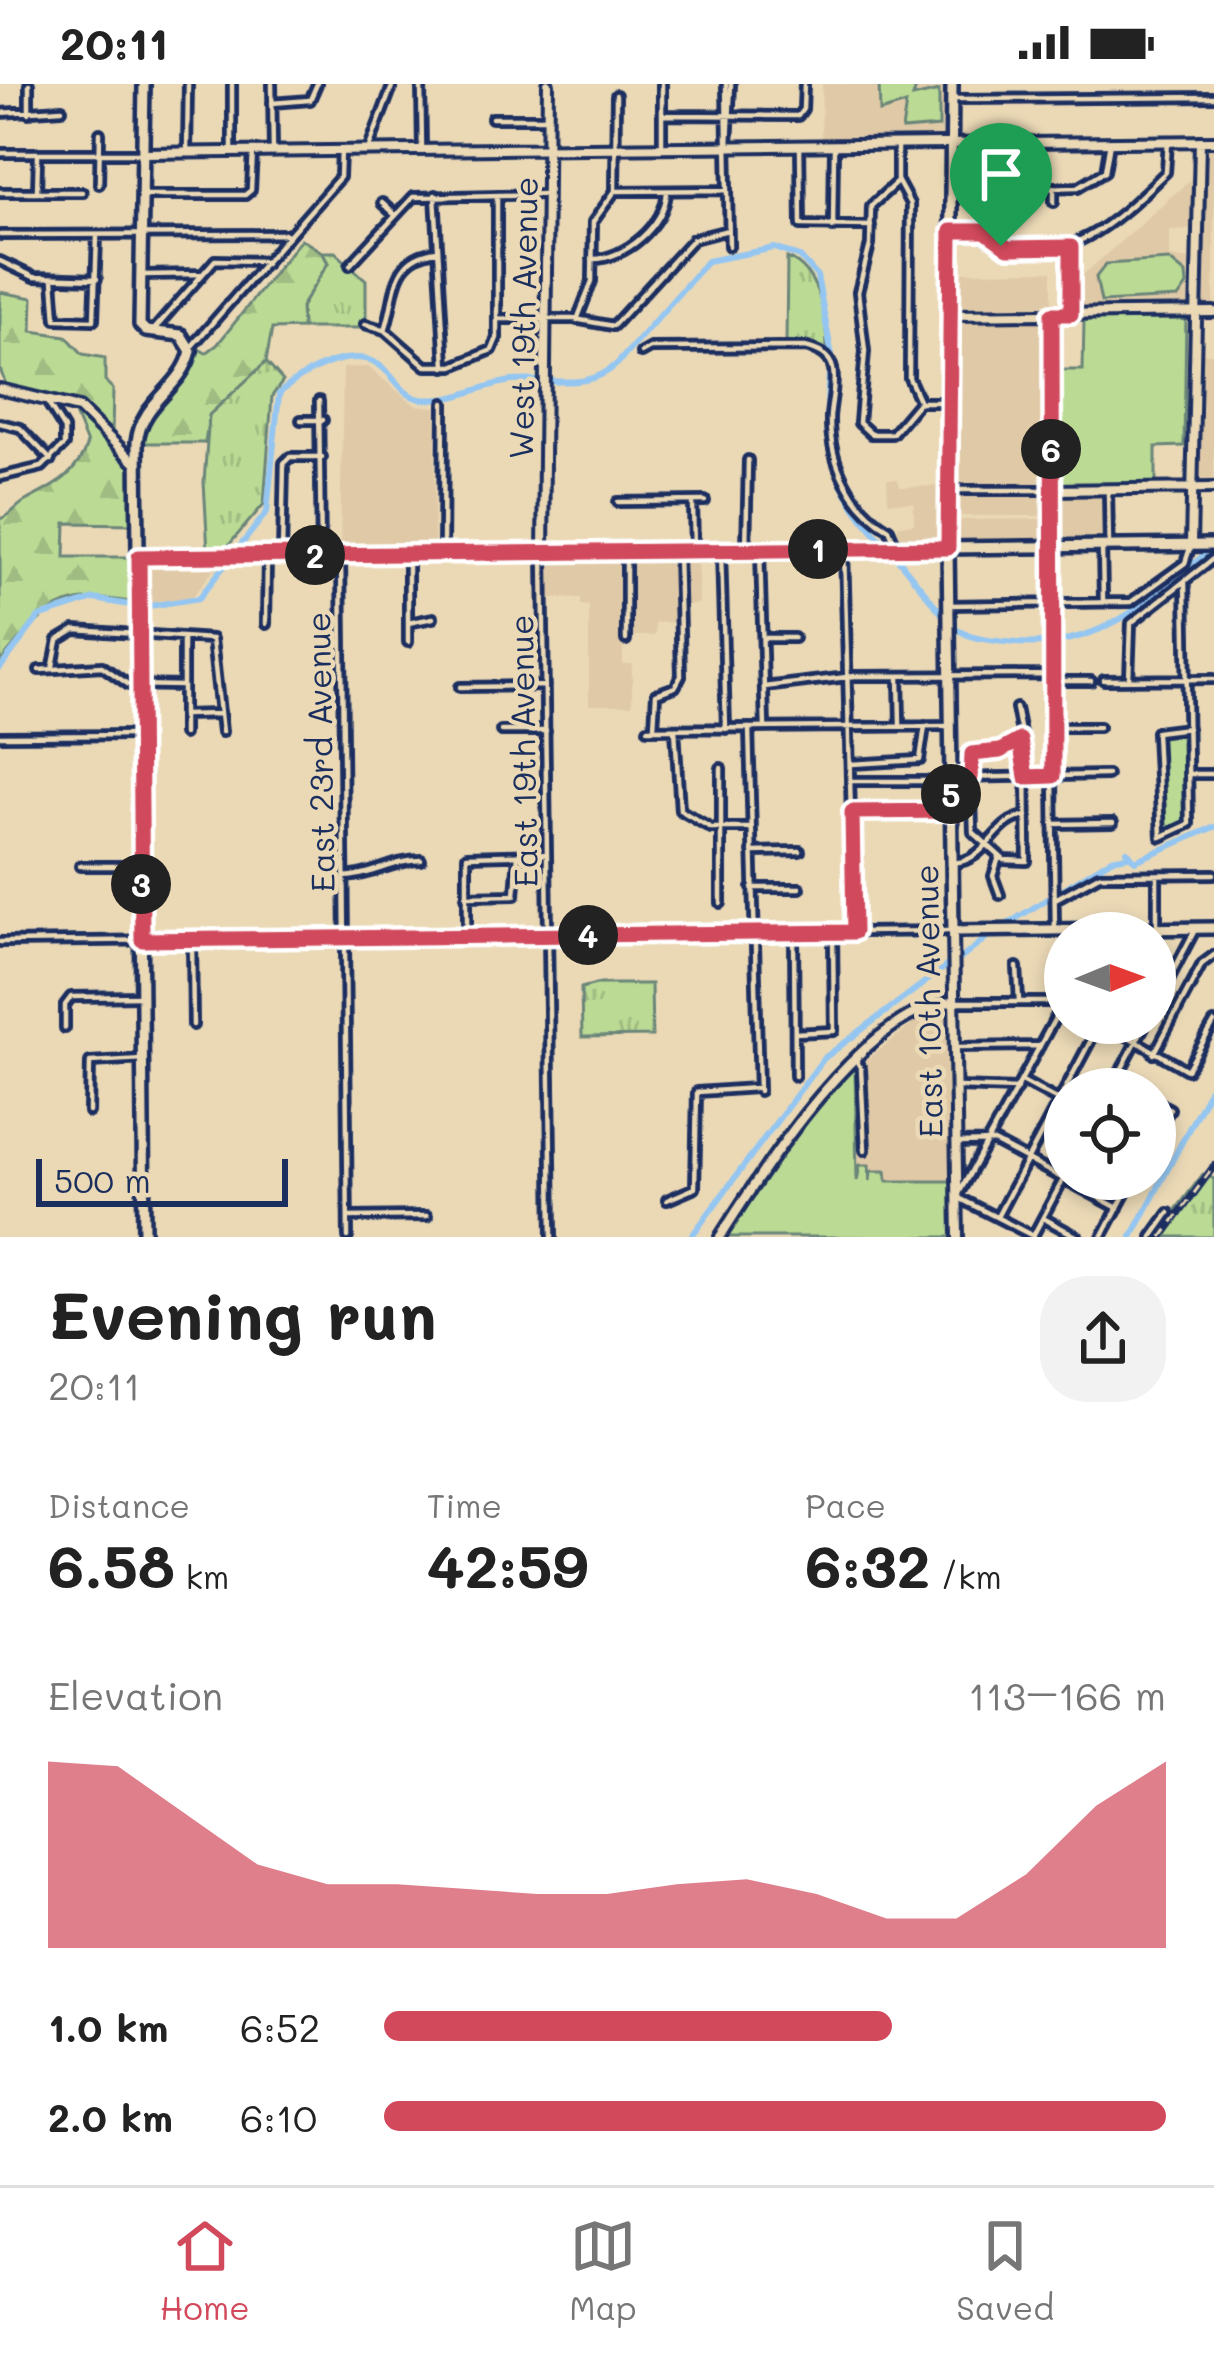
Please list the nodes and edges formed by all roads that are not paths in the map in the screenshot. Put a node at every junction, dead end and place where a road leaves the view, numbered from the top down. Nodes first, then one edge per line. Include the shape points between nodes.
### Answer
1 (29, 84) edge
2 (144, 84) edge
3 (188, 84) edge
4 (232, 84) edge
5 (272, 84) edge
6 (317, 84) edge
7 (393, 84) edge
8 (421, 84) edge
9 (548, 84) edge
10 (662, 84) edge
11 (728, 84) edge
12 (804, 84) edge
13 (952, 84) edge
14 (997, 84) edge
15 (616, 95) dead end
16 (1214, 97) edge
17 (952, 99) junction
18 (997, 99) junction
19 (272, 103) junction
20 (62, 109) dead end
21 (0, 113) edge
22 (29, 113) junction
23 (662, 115) junction
24 (728, 115) junction
25 (492, 118) dead end
26 (548, 118) junction
27 (100, 133) dead end
28 (1168, 141) junction
29 (1199, 141) junction
30 (1214, 141) edge
31 (1110, 142) junction
32 (951, 143) junction
33 (897, 144) junction
34 (800, 145) junction
35 (834, 145) junction
36 (728, 146) junction
37 (662, 147) junction
38 (548, 148) junction
39 (615, 148) junction
40 (341, 150) junction
41 (368, 150) junction
42 (422, 150) junction
43 (232, 151) junction
44 (253, 151) junction
45 (273, 151) junction
46 (188, 152) junction
47 (0, 153) edge
48 (38, 153) junction
49 (143, 153) junction
50 (100, 154) junction
51 (897, 182) junction
52 (99, 184) dead end
53 (1054, 188) junction
54 (728, 190) junction
55 (615, 191) junction
56 (667, 191) junction
57 (0, 192) edge
58 (37, 192) junction
59 (82, 192) dead end
60 (548, 194) junction
61 (142, 195) junction
62 (497, 195) junction
63 (436, 196) junction
64 (302, 202) dead end
65 (1054, 202) dead end
66 (382, 203) dead end
67 (310, 209) junction
68 (394, 214) junction
69 (871, 226) junction
70 (833, 227) junction
71 (728, 230) junction
72 (951, 231) junction
73 (985, 231) junction
74 (286, 234) junction
75 (0, 235) edge
76 (97, 236) junction
77 (142, 236) junction
78 (729, 246) dead end
79 (1071, 247) junction
80 (438, 251) junction
81 (592, 259) junction
82 (0, 261) edge
83 (263, 262) junction
84 (350, 265) dead end
85 (202, 274) junction
86 (141, 275) junction
87 (849, 277) dead end
88 (97, 279) junction
89 (53, 280) junction
90 (860, 280) junction
91 (1195, 312) junction
92 (1214, 312) edge
93 (1052, 314) junction
94 (1071, 314) junction
95 (950, 315) junction
96 (497, 319) junction
97 (546, 319) junction
98 (577, 320) junction
99 (365, 324) dead end
100 (385, 330) junction
101 (148, 331) junction
102 (191, 346) junction
103 (641, 353) dead end
104 (445, 367) junction
105 (0, 388) edge
106 (46, 400) junction
107 (319, 400) dead end
108 (920, 402) junction
109 (949, 402) junction
110 (444, 403) dead end
111 (302, 420) dead end
112 (323, 420) junction
113 (0, 423) edge
114 (322, 458) junction
115 (50, 460) junction
116 (748, 460) dead end
117 (137, 465) junction
118 (0, 477) edge
119 (1194, 488) junction
120 (1214, 488) edge
121 (1108, 489) junction
122 (948, 490) junction
123 (1050, 490) junction
124 (693, 501) junction
125 (705, 501) dead end
126 (619, 502) dead end
127 (1191, 545) junction
128 (1214, 545) edge
129 (1050, 546) junction
130 (1106, 546) junction
131 (897, 548) junction
132 (948, 548) junction
133 (844, 549) junction
134 (721, 550) junction
135 (746, 550) junction
136 (760, 550) junction
137 (678, 551) junction
138 (694, 551) junction
139 (626, 552) junction
140 (544, 553) junction
141 (407, 554) junction
142 (443, 554) junction
143 (321, 555) junction
144 (341, 555) junction
145 (267, 556) junction
146 (282, 556) junction
147 (139, 557) junction
148 (1214, 558) edge
149 (1185, 580) junction
150 (1103, 603) junction
151 (1051, 604) junction
152 (949, 605) junction
153 (433, 618) dead end
154 (408, 623) junction
155 (266, 624) dead end
156 (140, 632) junction
157 (763, 638) junction
158 (794, 638) dead end
159 (183, 639) junction
160 (626, 640) dead end
161 (408, 642) dead end
162 (53, 665) junction
163 (39, 670) dead end
164 (899, 676) junction
165 (950, 676) junction
166 (848, 677) junction
167 (1052, 678) junction
168 (1187, 679) junction
169 (1214, 679) edge
170 (1104, 680) dead end
171 (1129, 680) junction
172 (1091, 681) dead end
173 (140, 686) junction
174 (183, 686) junction
175 (545, 686) junction
176 (460, 687) dead end
177 (764, 687) junction
178 (222, 714) junction
179 (183, 715) junction
180 (1007, 716) dead end
181 (925, 726) junction
182 (950, 726) junction
183 (850, 727) junction
184 (900, 727) junction
185 (1052, 727) junction
186 (1099, 727) dead end
187 (748, 728) junction
188 (765, 728) junction
189 (1188, 728) junction
190 (675, 729) junction
191 (726, 729) junction
192 (501, 731) dead end
193 (546, 731) junction
194 (222, 733) dead end
195 (183, 734) dead end
196 (140, 735) junction
197 (0, 736) edge
198 (1020, 740) junction
199 (850, 764) junction
200 (721, 768) dead end
201 (1188, 774) junction
202 (1214, 774) edge
203 (1107, 775) dead end
204 (1053, 776) junction
205 (1026, 777) junction
206 (951, 778) junction
207 (971, 778) junction
208 (851, 781) junction
209 (929, 811) junction
210 (952, 811) junction
211 (852, 812) junction
212 (1027, 816) junction
213 (1113, 823) dead end
214 (1053, 824) junction
215 (749, 828) junction
216 (719, 829) junction
217 (987, 848) junction
218 (800, 851) dead end
219 (750, 852) junction
220 (518, 854) junction
221 (547, 854) junction
222 (999, 857) junction
223 (421, 860) dead end
224 (952, 863) junction
225 (80, 866) dead end
226 (141, 866) junction
227 (1214, 874) edge
228 (1157, 875) junction
229 (344, 877) junction
230 (750, 888) junction
231 (800, 888) dead end
232 (1000, 895) dead end
233 (1055, 895) junction
234 (466, 896) junction
235 (721, 903) dead end
236 (1055, 912) edge
237 (1156, 912) edge
238 (1196, 928) junction
239 (1214, 928) edge
240 (1044, 930) edge
241 (1176, 930) edge
242 (953, 931) junction
243 (833, 932) junction
244 (854, 932) junction
245 (752, 933) junction
246 (794, 933) junction
247 (548, 935) junction
248 (467, 936) junction
249 (345, 938) junction
250 (142, 940) junction
251 (192, 940) junction
252 (0, 942) edge
253 (1214, 955) edge
254 (1176, 965) edge
255 (1017, 967) dead end
256 (142, 997) junction
257 (1019, 1001) junction
258 (1044, 1001) edge
259 (954, 1002) junction
260 (1214, 1023) edge
261 (193, 1025) dead end
262 (65, 1028) dead end
263 (795, 1034) junction
264 (1044, 1039) edge
265 (1139, 1044) edge
266 (1040, 1046) junction
267 (955, 1047) junction
268 (1154, 1054) junction
269 (855, 1058) junction
270 (143, 1059) junction
271 (795, 1076) dead end
272 (1022, 1081) junction
273 (956, 1088) junction
274 (1017, 1089) junction
275 (1044, 1093) edge
276 (89, 1112) dead end
277 (1044, 1133) edge
278 (989, 1142) junction
279 (956, 1143) junction
280 (865, 1150) dead end
281 (1028, 1160) junction
282 (1044, 1168) edge
283 (957, 1197) junction
284 (667, 1200) dead end
285 (1052, 1200) edge
286 (1104, 1200) edge
287 (1122, 1200) edge
288 (1118, 1208) junction
289 (1169, 1213) dead end
290 (428, 1216) dead end
291 (348, 1217) junction
292 (997, 1217) junction
293 (1043, 1218) junction
294 (144, 1237) edge
295 (348, 1237) edge
296 (552, 1237) edge
297 (720, 1237) edge
298 (958, 1237) edge
299 (1033, 1237) edge
300 (1078, 1237) edge
301 (1102, 1237) edge
302 (1152, 1237) edge

1 - 22 street
2 - 49 main road
3 - 46 street
4 - 43 street
5 - 19 street
6 - 19 street via 312,99
7 - 41 street
8 - 42 street
9 - 26 street, West 19th Avenue
10 - 23 street
11 - 24 street
12 - 24 street via 801,114
13 - 17 main road, East 10th Avenue
14 - 18 street
15 - 39 street
16 - 18 street
17 - 18 street
17 - 32 main road, East 10th Avenue
19 - 45 street
20 - 22 street
21 - 22 street
23 - 24 street
23 - 37 street
24 - 36 street
25 - 26 street
26 - 38 street, West 19th Avenue
27 - 50 street
28 - 29 street
28 - 31 street
28 - 79 street via 1163,175 1095,236
29 - 30 street
29 - 91 street
31 - 32 street
31 - 53 street via 1108,169 1078,187
32 - 33 street
32 - 72 main road, East 10th Avenue
33 - 35 street
33 - 51 street
34 - 35 street
34 - 36 street
34 - 70 street via 801,225
35 - 70 street
36 - 37 street
36 - 54 street
37 - 39 street
38 - 39 street
38 - 42 street
38 - 60 street, West 19th Avenue
39 - 55 street
40 - 41 street
40 - 45 street
40 - 67 street via 342,171
41 - 42 street
43 - 44 street
43 - 46 street
44 - 45 street
44 - 61 street via 250,192
46 - 49 street
47 - 48 street
48 - 50 street
48 - 58 street
49 - 50 street
49 - 61 main road
50 - 52 street
51 - 69 street via 874,199
51 - 108 street via 910,204 909,378
53 - 65 street
53 - 73 street via 1004,190
54 - 56 street
54 - 71 street
55 - 56 street
55 - 81 street via 593,222
56 - 81 street via 663,211 623,255
57 - 58 street
58 - 59 street
60 - 62 street
60 - 97 street, West 19th Avenue
61 - 77 main road
62 - 63 street
62 - 96 street
63 - 68 street via 413,197
63 - 80 street
64 - 67 street
66 - 68 street
67 - 74 street
68 - 84 street
69 - 70 street
69 - 90 street
71 - 78 street
71 - 98 street via 693,239 617,324
72 - 73 street
72 - 95 main road, East 10th Avenue
73 - 79 street via 1008,248
74 - 77 street
74 - 83 street
75 - 76 street
76 - 77 street
76 - 88 street
77 - 86 main road
79 - 94 street
80 - 100 street via 418,255 392,286
80 - 104 street
81 - 98 street
82 - 89 street
83 - 85 street via 218,258
83 - 102 street
85 - 86 street
85 - 101 street
86 - 101 main road
87 - 90 street
88 - 89 street
88 - 89 street via 94,320 56,319
90 - 108 street via 862,429 898,431
91 - 92 street
91 - 94 street
91 - 119 street
93 - 94 street
93 - 95 street
93 - 123 street
95 - 109 main road, East 10th Avenue
96 - 97 street
96 - 104 street via 497,338 484,356
97 - 98 street
97 - 140 street, West 19th Avenue
99 - 100 street
100 - 104 street via 423,364
101 - 102 main road via 177,334
102 - 117 main road via 182,374 143,416
103 - 131 street via 805,347 827,358 837,460 853,499 890,529
105 - 106 street
106 - 115 street via 65,433
106 - 117 street via 84,412
107 - 112 street
108 - 109 street
109 - 122 main road, East 10th Avenue
110 - 142 street
111 - 112 street
112 - 114 street
113 - 115 street via 20,428
114 - 143 street
114 - 146 street via 285,460
115 - 118 street
116 - 135 street
117 - 147 main road
119 - 120 street
119 - 121 street
119 - 127 street
121 - 123 street
121 - 130 street
122 - 123 street
122 - 132 main road, East 10th Avenue
123 - 129 street
124 - 125 street
124 - 126 street
124 - 138 street
127 - 128 main road
127 - 130 main road
127 - 150 street via 1187,561 1145,595
129 - 130 main road
129 - 132 main road
129 - 151 street
130 - 150 street
131 - 132 main road
131 - 133 main road
132 - 152 main road, East 10th Avenue
133 - 136 main road
133 - 166 street
134 - 135 main road
134 - 138 main road
134 - 191 street
135 - 136 main road
136 - 157 street
137 - 138 main road
137 - 139 main road
137 - 190 street via 680,679 657,691 651,729
139 - 140 main road
139 - 160 street
140 - 142 main road
140 - 175 street, East 19th Avenue
141 - 142 main road
141 - 144 main road
141 - 154 street
143 - 144 main road
143 - 146 main road
144 - 229 street, East 23rd Avenue
145 - 146 main road
145 - 147 main road
145 - 155 street
147 - 156 main road
148 - 149 street
149 - 168 street
149 - 171 street via 1129,627
150 - 151 street
151 - 152 street
151 - 167 street
152 - 165 main road, East 10th Avenue
153 - 154 street
154 - 161 street
156 - 159 street
156 - 162 street via 68,632 55,646
156 - 173 main road
157 - 158 street
157 - 177 street
159 - 174 street
159 - 178 street via 213,637
162 - 163 street
162 - 173 street via 102,666
164 - 165 street
164 - 166 street
164 - 184 street
165 - 167 street
165 - 182 main road, East 10th Avenue
166 - 177 street
166 - 183 street
167 - 172 street
167 - 185 street
168 - 169 street
168 - 171 street
168 - 189 street
170 - 171 street
173 - 174 street
173 - 196 main road
174 - 179 street
175 - 176 street
175 - 193 street, East 19th Avenue
177 - 188 street
178 - 179 street
178 - 194 street
179 - 195 street
180 - 198 street via 1017,712
181 - 182 street
181 - 184 street
181 - 199 street via 922,758
182 - 206 main road, East 10th Avenue
183 - 184 street
183 - 188 street
183 - 199 street
185 - 186 street
185 - 204 street
187 - 188 street
187 - 191 street
187 - 215 street
189 - 201 street
189 - 201 street via 1157,730 1159,835 1188,826
190 - 191 street
190 - 216 street via 677,804
192 - 193 street
193 - 221 street, East 19th Avenue
196 - 197 street
196 - 226 main road
198 - 205 street
198 - 207 street via 972,754
199 - 208 street
200 - 216 street
201 - 202 street
203 - 204 street
204 - 205 street
204 - 214 street
205 - 207 street
205 - 212 street
206 - 207 street
206 - 210 main road, East 10th Avenue
207 - 217 street via 972,828
208 - 209 street via 928,781
208 - 211 street
209 - 210 street
209 - 211 street
210 - 224 main road, East 10th Avenue
211 - 244 street
212 - 217 street via 1008,821
212 - 222 street via 1027,861
213 - 214 street
214 - 233 street
215 - 216 street
215 - 219 street
216 - 235 street
217 - 222 street
217 - 224 street
218 - 219 street
219 - 230 street
220 - 221 street
220 - 234 street via 467,856
220 - 234 street via 517,894
221 - 247 street, East 19th Avenue
222 - 232 street via 993,876
223 - 229 street
224 - 242 main road, East 10th Avenue
225 - 226 street
226 - 250 main road
227 - 228 street
228 - 233 street via 1099,875
228 - 237 street
229 - 249 street, East 23rd Avenue
230 - 231 street
230 - 245 street
233 - 236 street
234 - 248 street
238 - 239 main road
238 - 241 main road
238 - 254 street
240 - 242 main road
242 - 244 street
242 - 259 street, East 10th Avenue
243 - 244 street
243 - 246 street
243 - 263 street via 832,1033
245 - 246 street
245 - 247 street
245 - 284 street via 757,1089 697,1092 695,1188
246 - 263 street
247 - 248 street
247 - 296 street, East 19th Avenue
248 - 249 street
249 - 251 street
249 - 291 street, East 23rd Avenue
250 - 251 street
250 - 252 street
250 - 256 main road
251 - 261 street
253 - 268 street
255 - 257 street
256 - 262 street via 71,997
256 - 270 main road
257 - 258 street
257 - 259 street
259 - 267 street, East 10th Avenue
259 - 269 street via 928,1007
260 - 268 street via 1189,1070
263 - 271 street
264 - 266 street
265 - 268 street
266 - 267 street
266 - 272 street
267 - 273 street, East 10th Avenue
269 - 280 street
269 - 297 street via 823,1090
270 - 276 street via 90,1062
270 - 294 main road
272 - 274 street
272 - 275 street
273 - 274 street
273 - 279 street, East 10th Avenue
274 - 278 street
277 - 281 street
278 - 279 street
278 - 281 street
278 - 283 street
279 - 283 street, East 10th Avenue
281 - 282 street
281 - 292 street
283 - 292 street
283 - 298 street, East 10th Avenue
285 - 293 street
286 - 288 street
287 - 288 street
288 - 301 street
289 - 302 street
290 - 291 street
291 - 295 street, East 23rd Avenue
292 - 299 street
293 - 299 street
293 - 300 street

